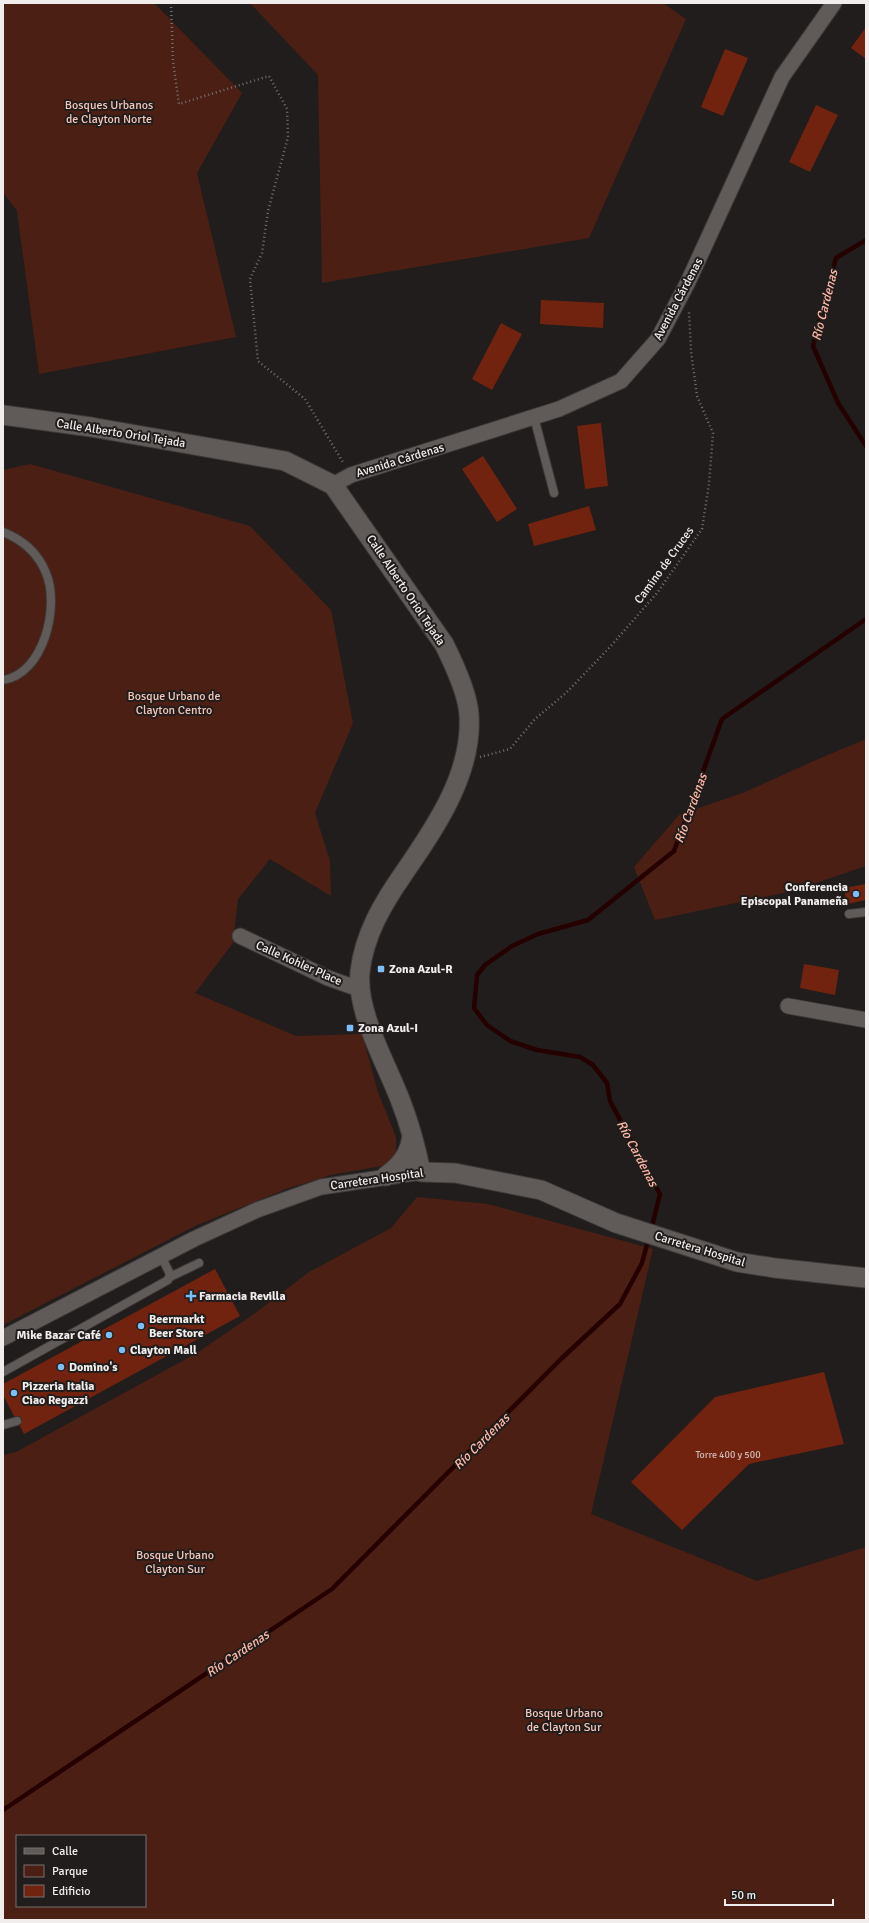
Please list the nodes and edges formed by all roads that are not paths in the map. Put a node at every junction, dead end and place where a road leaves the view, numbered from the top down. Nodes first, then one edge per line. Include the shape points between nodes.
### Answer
1 (834, 3) edge
2 (3, 415) edge
3 (534, 417) junction
4 (333, 485) junction
5 (554, 492) dead end
6 (3, 532) edge
7 (3, 680) edge
8 (866, 912) edge
9 (849, 914) dead end
10 (240, 936) dead end
11 (359, 989) junction
12 (788, 1006) dead end
13 (866, 1020) edge
14 (412, 1133) junction
15 (421, 1172) junction
16 (455, 1173) junction
17 (386, 1176) junction
18 (161, 1256) junction
19 (199, 1263) dead end
20 (170, 1277) junction
21 (866, 1278) edge
22 (3, 1338) edge
23 (3, 1372) edge
24 (17, 1421) dead end
25 (3, 1425) edge

1 - 3 street, Avenida Cárdenas via 782,77 688,282 658,339 621,381
2 - 4 street, Calle Alberto Oriol Tejada via 91,427 285,461
3 - 4 street, Avenida Cárdenas via 351,476
3 - 5 lane
4 - 11 street, Calle Alberto Oriol Tejada via 444,644 469,713 467,748 458,778 441,816 388,896 368,937 363,953
6 - 7 lane via 21,541 38,557 47,574 51,609 47,632 34,659 17,674
8 - 9 lane
10 - 11 street, Calle Kohler Place via 328,978
11 - 14 street, Calle Alberto Oriol Tejada via 382,1058
12 - 13 street
14 - 15 street, Calle Alberto Oriol Tejada
14 - 16 street via 429,1156
14 - 17 street via 410,1148 403,1161
15 - 16 street, Carretera Hospital
15 - 17 street, Carretera Hospital
16 - 21 street, Carretera Hospital via 541,1190 616,1223 752,1265
17 - 18 street, Carretera Hospital via 321,1187 285,1199 228,1223
18 - 20 lane
18 - 22 street, Carretera Hospital
19 - 20 lane
20 - 23 lane
24 - 25 lane

